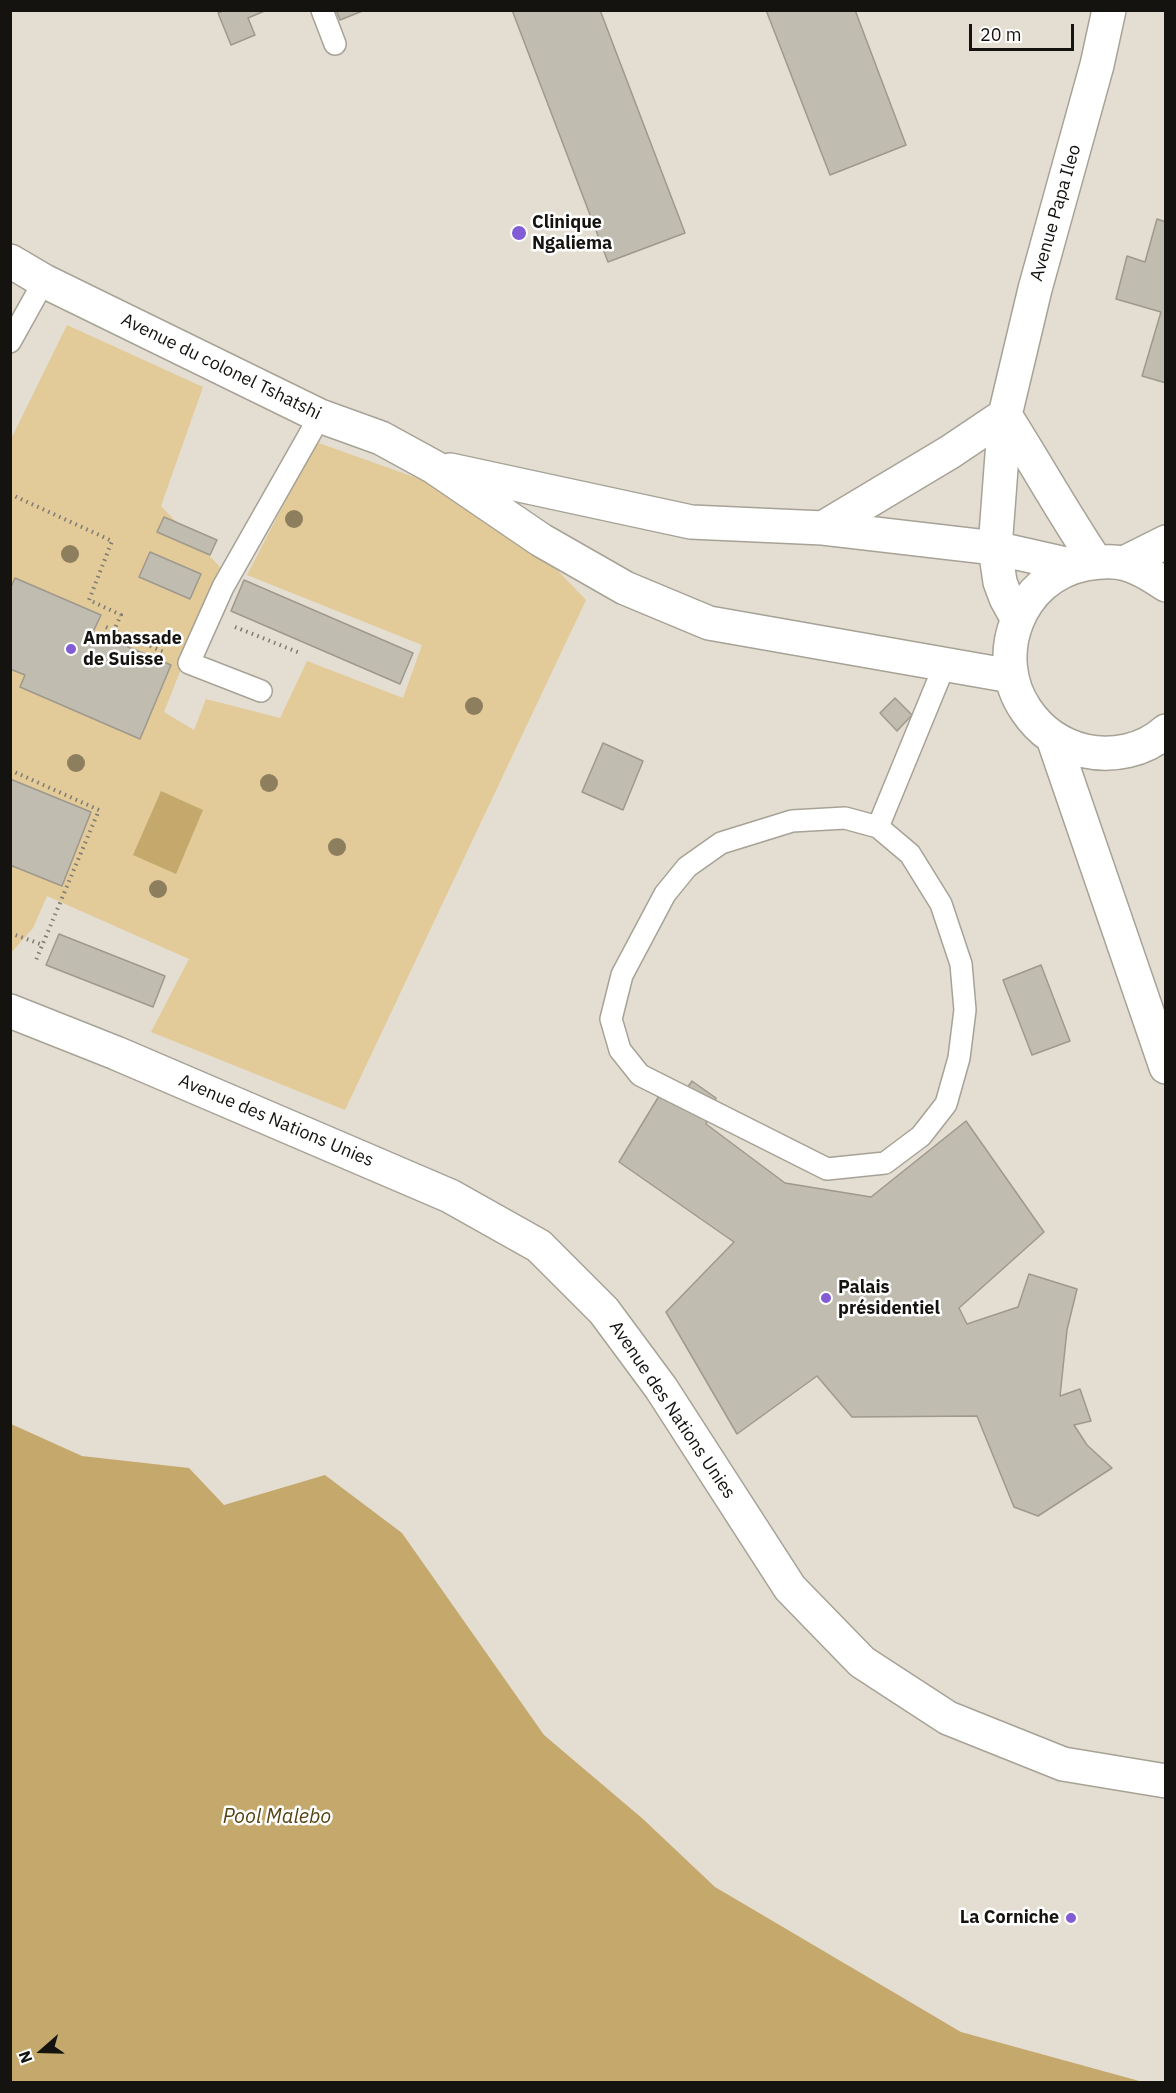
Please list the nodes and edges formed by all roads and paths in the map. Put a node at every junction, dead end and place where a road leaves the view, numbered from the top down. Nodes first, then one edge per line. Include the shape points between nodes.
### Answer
1 (322, 10) edge
2 (1109, 10) edge
3 (335, 44) dead end
4 (10, 261) edge
5 (44, 281) junction
6 (10, 342) edge
7 (1005, 415) junction
8 (320, 416) junction
9 (434, 467) junction
10 (10, 494) edge
11 (823, 528) junction
12 (1166, 542) edge
13 (995, 548) junction
14 (1098, 564) junction
15 (1166, 585) edge
16 (210, 616) junction
17 (1017, 618) junction
18 (106, 627) dead end
19 (114, 630) junction
20 (300, 653) dead end
21 (189, 663) junction
22 (945, 664) junction
23 (1011, 676) junction
24 (261, 692) dead end
25 (1166, 731) edge
26 (1053, 738) junction
27 (10, 771) edge
28 (878, 827) junction
29 (10, 933) edge
30 (43, 945) junction
31 (36, 960) dead end
32 (10, 1011) edge
33 (1166, 1067) edge
34 (1166, 1781) edge

1 - 3 lane
2 - 7 street, Avenue Papa Ileo
4 - 5 street, Avenue du colonel Tshatshi
5 - 6 lane
5 - 8 street, Avenue du colonel Tshatshi
7 - 11 street
7 - 13 street, Avenue Papa Ileo
7 - 14 street
8 - 9 street, Avenue du colonel Tshatshi via 381,438
8 - 16 lane
9 - 11 street via 692,522
9 - 22 street via 606,578 709,623
10 - 19 path via 112,541 89,600 121,615
11 - 13 street
12 - 14 street
13 - 14 street
13 - 17 street, Avenue Papa Ileo via 1000,582
14 - 15 street via 1150,573
14 - 17 street via 1055,575 1040,587
16 - 20 path
16 - 21 lane
17 - 23 street via 1009,656
18 - 19 path
19 - 21 path
21 - 24 lane
22 - 23 street
22 - 28 lane
23 - 26 street via 1019,700
25 - 26 street via 1140,747 1118,753 1073,748
26 - 33 street
27 - 30 path via 99,810
28 - 28 lane via 910,854 941,904 960,964 965,1010 959,1058 946,1104 921,1136 885,1162 826,1169 640,1075 620,1050 611,1019 622,975 665,894 687,867 721,843 792,821 845,818
29 - 30 path
30 - 31 path
32 - 34 street, Avenue des Nations Unies via 450,1196 539,1246 603,1311 661,1388 790,1588 862,1662 948,1718 1052,1760

